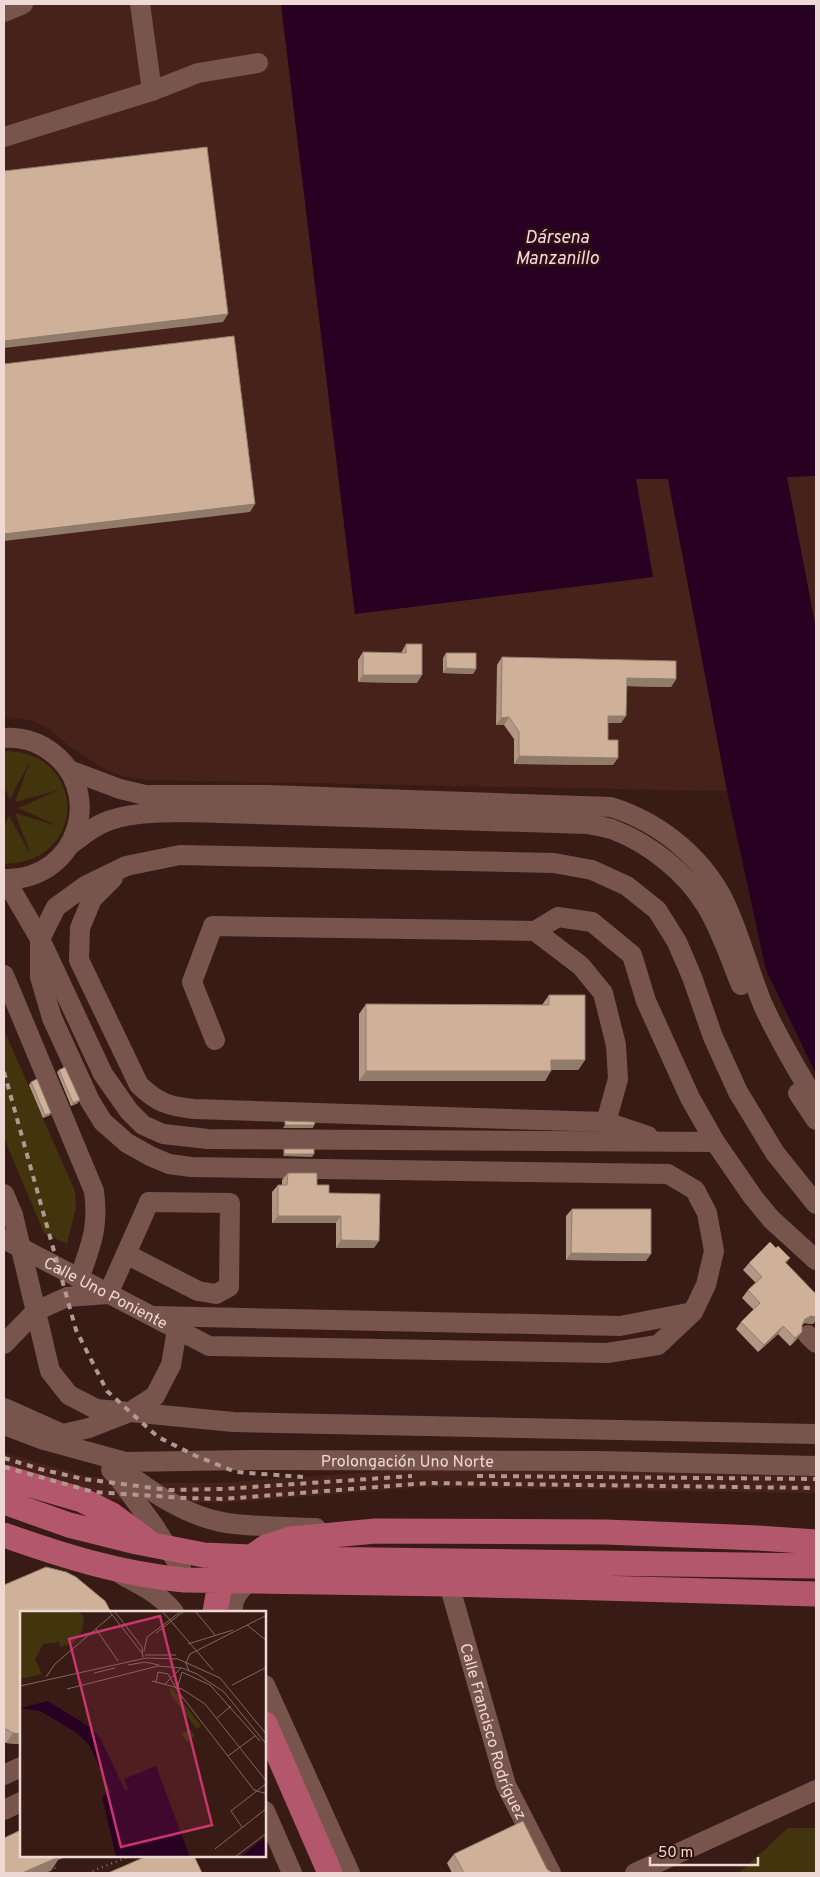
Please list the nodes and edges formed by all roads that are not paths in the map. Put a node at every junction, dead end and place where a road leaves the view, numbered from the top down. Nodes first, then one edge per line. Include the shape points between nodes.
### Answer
1 (23, 4) edge
2 (140, 4) edge
3 (4, 12) edge
4 (258, 63) dead end
5 (152, 91) junction
6 (4, 137) edge
7 (4, 738) edge
8 (69, 770) junction
9 (70, 845) junction
10 (126, 866) junction
11 (5, 879) edge
12 (535, 931) junction
13 (40, 939) junction
14 (4, 975) edge
15 (215, 1040) dead end
16 (816, 1101) edge
17 (816, 1120) edge
18 (606, 1122) junction
19 (664, 1142) junction
20 (715, 1142) junction
21 (4, 1194) edge
22 (816, 1204) edge
23 (8, 1222) edge
24 (12, 1243) edge
25 (126, 1254) junction
26 (816, 1260) edge
27 (79, 1279) junction
28 (108, 1294) junction
29 (36, 1312) junction
30 (693, 1312) junction
31 (149, 1316) junction
32 (176, 1330) junction
33 (4, 1344) edge
34 (4, 1408) edge
35 (130, 1412) junction
36 (4, 1426) edge
37 (816, 1434) edge
38 (41, 1439) junction
39 (83, 1444) junction
40 (816, 1466) edge
41 (4, 1476) edge
42 (4, 1502) edge
43 (375, 1532) junction
44 (4, 1534) edge
45 (816, 1542) edge
46 (816, 1566) edge
47 (181, 1568) junction
48 (112, 1569) junction
49 (250, 1580) junction
50 (449, 1584) junction
51 (816, 1594) edge
52 (216, 1604) edge
53 (173, 1611) edge
54 (233, 1611) edge
55 (266, 1690) edge
56 (266, 1726) edge
57 (20, 1767) edge
58 (266, 1770) edge
59 (4, 1775) edge
60 (20, 1788) edge
61 (816, 1790) edge
62 (4, 1796) edge
63 (20, 1802) edge
64 (4, 1810) edge
65 (266, 1815) edge
66 (292, 1873) edge
67 (312, 1873) edge
68 (330, 1873) edge
69 (350, 1873) edge
70 (550, 1873) edge
71 (635, 1873) edge

1 - 3 street
2 - 5 street
4 - 5 street via 198,73
5 - 6 street
7 - 8 street via 35,742 54,753
8 - 9 street via 78,788 81,808 78,827
8 - 16 street via 144,795 268,795 611,807 628,812 660,829 709,876 730,912 764,1006
9 - 11 street via 43,871 24,878
9 - 17 street via 102,823 140,814 184,812 588,824 613,829 665,861 705,904 770,1046
10 - 13 street via 85,886 56,908
10 - 18 street via 92,898 80,928 79,960 139,1085 153,1098 172,1106 194,1109
10 - 22 street via 180,855 554,863 592,870 627,886 657,910 677,942 713,1038 738,1092 775,1153
11 - 13 street
12 - 15 street via 213,926 192,982
12 - 18 street via 581,966 603,993 616,1045 618,1079
12 - 20 street via 558,917 592,922 632,955 646,1000 686,1089
13 - 19 street via 102,1074 128,1111 143,1125 164,1134 208,1139
13 - 30 street via 40,977 52,1018 90,1101 103,1122 127,1143 169,1164 191,1167 668,1174 695,1190 707,1213 714,1251 706,1285
14 - 27 street via 94,1191 97,1211 94,1236
18 - 19 street
19 - 20 street
20 - 26 street via 771,1219
21 - 23 street
23 - 24 street
24 - 27 street, Calle Uno Poniente
24 - 29 street
25 - 25 street via 149,1202 230,1203 229,1287 216,1294 198,1291
25 - 28 street
27 - 28 street, Calle Uno Poniente
28 - 29 street via 67,1297
28 - 31 street, Calle Uno Poniente
29 - 33 street
29 - 35 street via 50,1371 69,1395 96,1409
30 - 31 street via 620,1326
30 - 32 street, Calle Uno Poniente via 658,1345 607,1353 209,1346
31 - 32 street, Calle Uno Poniente
32 - 35 street via 171,1366 154,1396
34 - 39 street
35 - 37 street via 233,1422
35 - 38 street via 89,1428
36 - 38 street, Prolongación Uno Norte
38 - 40 street, Prolongación Uno Norte via 125,1462 600,1461
39 - 43 street via 98,1451 153,1493 188,1511 216,1520
39 - 47 street via 118,1477
41 - 47 main road via 82,1500 112,1515
42 - 46 main road via 70,1525 204,1555
43 - 45 main road via 605,1532
43 - 52 main road via 291,1539 266,1547 234,1569
44 - 48 main road
47 - 52 main road via 205,1597
48 - 49 main road via 184,1580
48 - 53 street via 151,1591
49 - 50 main road
49 - 54 street via 237,1594
50 - 51 main road
50 - 70 street, Calle Francisco Rodríguez via 506,1785
55 - 69 street
56 - 68 main road
57 - 59 street
58 - 67 main road
60 - 62 street
61 - 71 street
63 - 64 street
65 - 66 street

